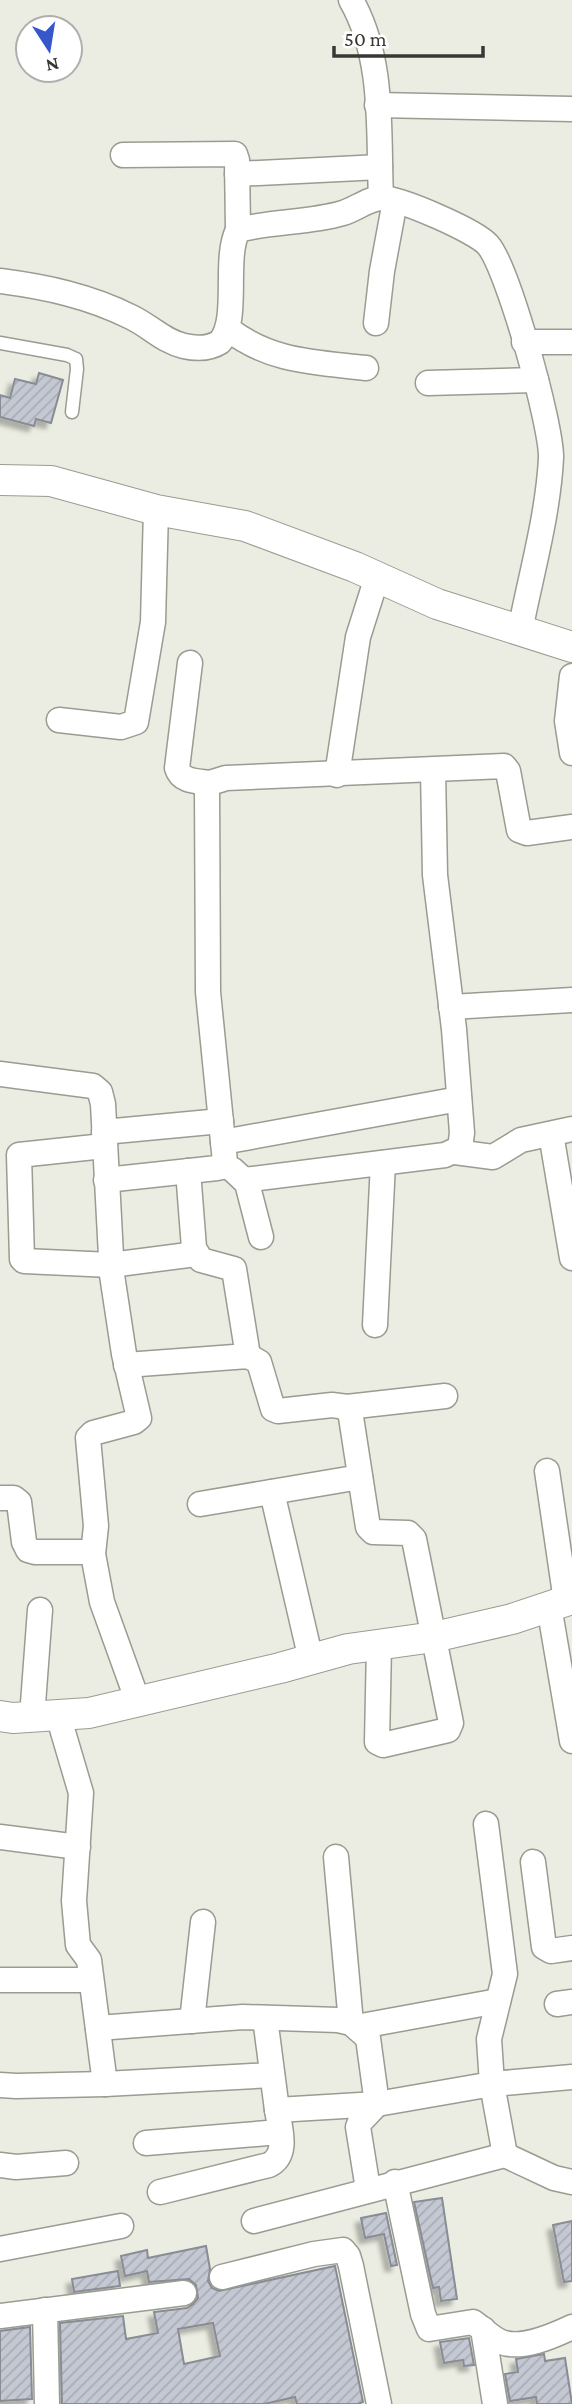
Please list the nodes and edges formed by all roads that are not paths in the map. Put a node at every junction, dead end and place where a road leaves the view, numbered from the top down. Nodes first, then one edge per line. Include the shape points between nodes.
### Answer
1 (351, 0) edge
2 (377, 105) junction
3 (572, 108) edge
4 (123, 155) dead end
5 (380, 167) junction
6 (237, 174) junction
7 (388, 199) junction
8 (238, 230) junction
9 (0, 281) edge
10 (376, 323) dead end
11 (228, 329) junction
12 (524, 342) junction
13 (572, 342) edge
14 (0, 343) edge
15 (366, 369) dead end
16 (536, 380) junction
17 (428, 383) dead end
18 (72, 412) dead end
19 (560, 432) edge
20 (0, 480) edge
21 (156, 510) junction
22 (377, 576) junction
23 (520, 631) junction
24 (572, 648) edge
25 (190, 663) dead end
26 (572, 676) edge
27 (59, 720) dead end
28 (572, 753) edge
29 (433, 770) junction
30 (337, 775) junction
31 (210, 783) junction
32 (572, 827) edge
33 (572, 1000) edge
34 (451, 1007) junction
35 (0, 1074) edge
36 (459, 1099) junction
37 (561, 1131) edge
38 (104, 1139) junction
39 (223, 1142) junction
40 (456, 1152) junction
41 (383, 1163) junction
42 (188, 1171) junction
43 (106, 1180) junction
44 (244, 1180) junction
45 (261, 1237) dead end
46 (196, 1254) junction
47 (572, 1258) edge
48 (11, 1259) edge
49 (111, 1265) junction
50 (375, 1325) dead end
51 (248, 1356) junction
52 (126, 1364) junction
53 (445, 1396) dead end
54 (347, 1407) junction
55 (547, 1471) dead end
56 (359, 1477) junction
57 (272, 1492) junction
58 (0, 1498) edge
59 (200, 1504) dead end
60 (93, 1554) junction
61 (563, 1602) edge
62 (40, 1610) dead end
63 (434, 1637) junction
64 (379, 1645) junction
65 (311, 1660) junction
66 (138, 1702) junction
67 (0, 1716) edge
68 (45, 1716) junction
69 (572, 1741) edge
70 (486, 1824) dead end
71 (0, 1837) edge
72 (78, 1847) junction
73 (336, 1857) dead end
74 (533, 1862) dead end
75 (202, 1922) dead end
76 (572, 1948) edge
77 (0, 1980) edge
78 (91, 1980) junction
79 (498, 2001) junction
80 (265, 2018) junction
81 (192, 2021) junction
82 (354, 2025) junction
83 (98, 2028) junction
84 (272, 2075) junction
85 (572, 2077) edge
86 (105, 2084) junction
87 (492, 2084) junction
88 (0, 2085) edge
89 (377, 2104) junction
90 (278, 2121) junction
91 (146, 2143) dead end
92 (505, 2155) junction
93 (66, 2164) dead end
94 (0, 2165) edge
95 (395, 2182) junction
96 (572, 2182) edge
97 (368, 2189) junction
98 (160, 2192) dead end
99 (254, 2221) dead end
100 (121, 2226) dead end
101 (0, 2249) edge
102 (222, 2277) dead end
103 (184, 2293) dead end
104 (46, 2310) junction
105 (0, 2316) edge
106 (572, 2326) edge
107 (483, 2329) junction
108 (47, 2404) edge
109 (379, 2404) edge
110 (495, 2404) edge

1 - 2 street via 372,56
2 - 3 street
2 - 5 street
4 - 6 street via 229,153 237,156
5 - 6 street
5 - 7 street
6 - 8 street
7 - 8 street via 336,214
7 - 10 street
7 - 12 street via 468,230 490,247
8 - 11 street
9 - 11 street via 85,297 133,317 182,346 215,345
11 - 15 street via 276,355
12 - 13 street
12 - 16 street
14 - 18 lane via 76,359
16 - 17 street
16 - 19 street
19 - 23 street via 551,458
20 - 21 street via 51,481
21 - 22 street via 245,526
21 - 27 street via 153,622 136,722 121,727
22 - 23 street via 437,604
22 - 30 street via 358,637
23 - 24 street
25 - 31 street via 178,774
26 - 28 street via 567,721
29 - 30 street
29 - 32 street via 506,767 519,830
29 - 34 street via 435,875
30 - 31 street via 226,778
31 - 39 street via 208,992
33 - 34 street
34 - 36 street
35 - 38 street via 96,1087 103,1104
36 - 39 street
36 - 40 street via 462,1140
37 - 40 street via 521,1140 493,1157
37 - 47 street
38 - 39 street
38 - 43 street
38 - 48 street via 19,1156
39 - 42 street via 222,1167
39 - 44 street
40 - 41 street
41 - 44 street
41 - 50 street
42 - 43 street
42 - 46 street
43 - 49 street
44 - 45 street
46 - 49 street
46 - 51 street via 201,1260 234,1269
48 - 49 street
49 - 52 street
51 - 52 street
51 - 54 street via 259,1362 273,1409
52 - 60 street via 139,1419 88,1438 96,1526
53 - 54 street
54 - 56 street
55 - 61 street
56 - 57 street
56 - 63 street via 370,1531 408,1532 414,1539
57 - 59 street
57 - 65 street
58 - 60 street via 19,1502 28,1549
60 - 66 street via 102,1602
61 - 63 street
61 - 69 street
62 - 68 street
63 - 64 street
63 - 64 street via 450,1729 383,1745 376,1739
64 - 65 street
65 - 66 street
66 - 68 street via 89,1713
67 - 68 street
68 - 72 street via 81,1793
70 - 79 street via 505,1974
71 - 72 street
72 - 78 street via 73,1892 78,1945 88,1957
73 - 82 street
74 - 76 street via 544,1947 551,1951
75 - 81 street
77 - 78 street
78 - 83 street
79 - 82 street
79 - 87 street via 489,2039
80 - 81 street
80 - 82 street via 338,2020
80 - 84 street
81 - 83 street
82 - 89 street via 369,2041
83 - 86 street
84 - 86 street
84 - 90 street
85 - 87 street
86 - 88 street
87 - 89 street
87 - 92 street
89 - 90 street
89 - 97 street via 358,2127
90 - 91 street
90 - 98 street via 280,2157 270,2165
92 - 95 street
92 - 96 street
93 - 94 street
95 - 97 street
95 - 107 street via 427,2327 473,2322
97 - 99 street
100 - 101 street
102 - 109 street via 343,2250 351,2266
103 - 104 street
104 - 105 street
104 - 108 street
106 - 107 street via 547,2339 512,2344 498,2341
107 - 110 street

